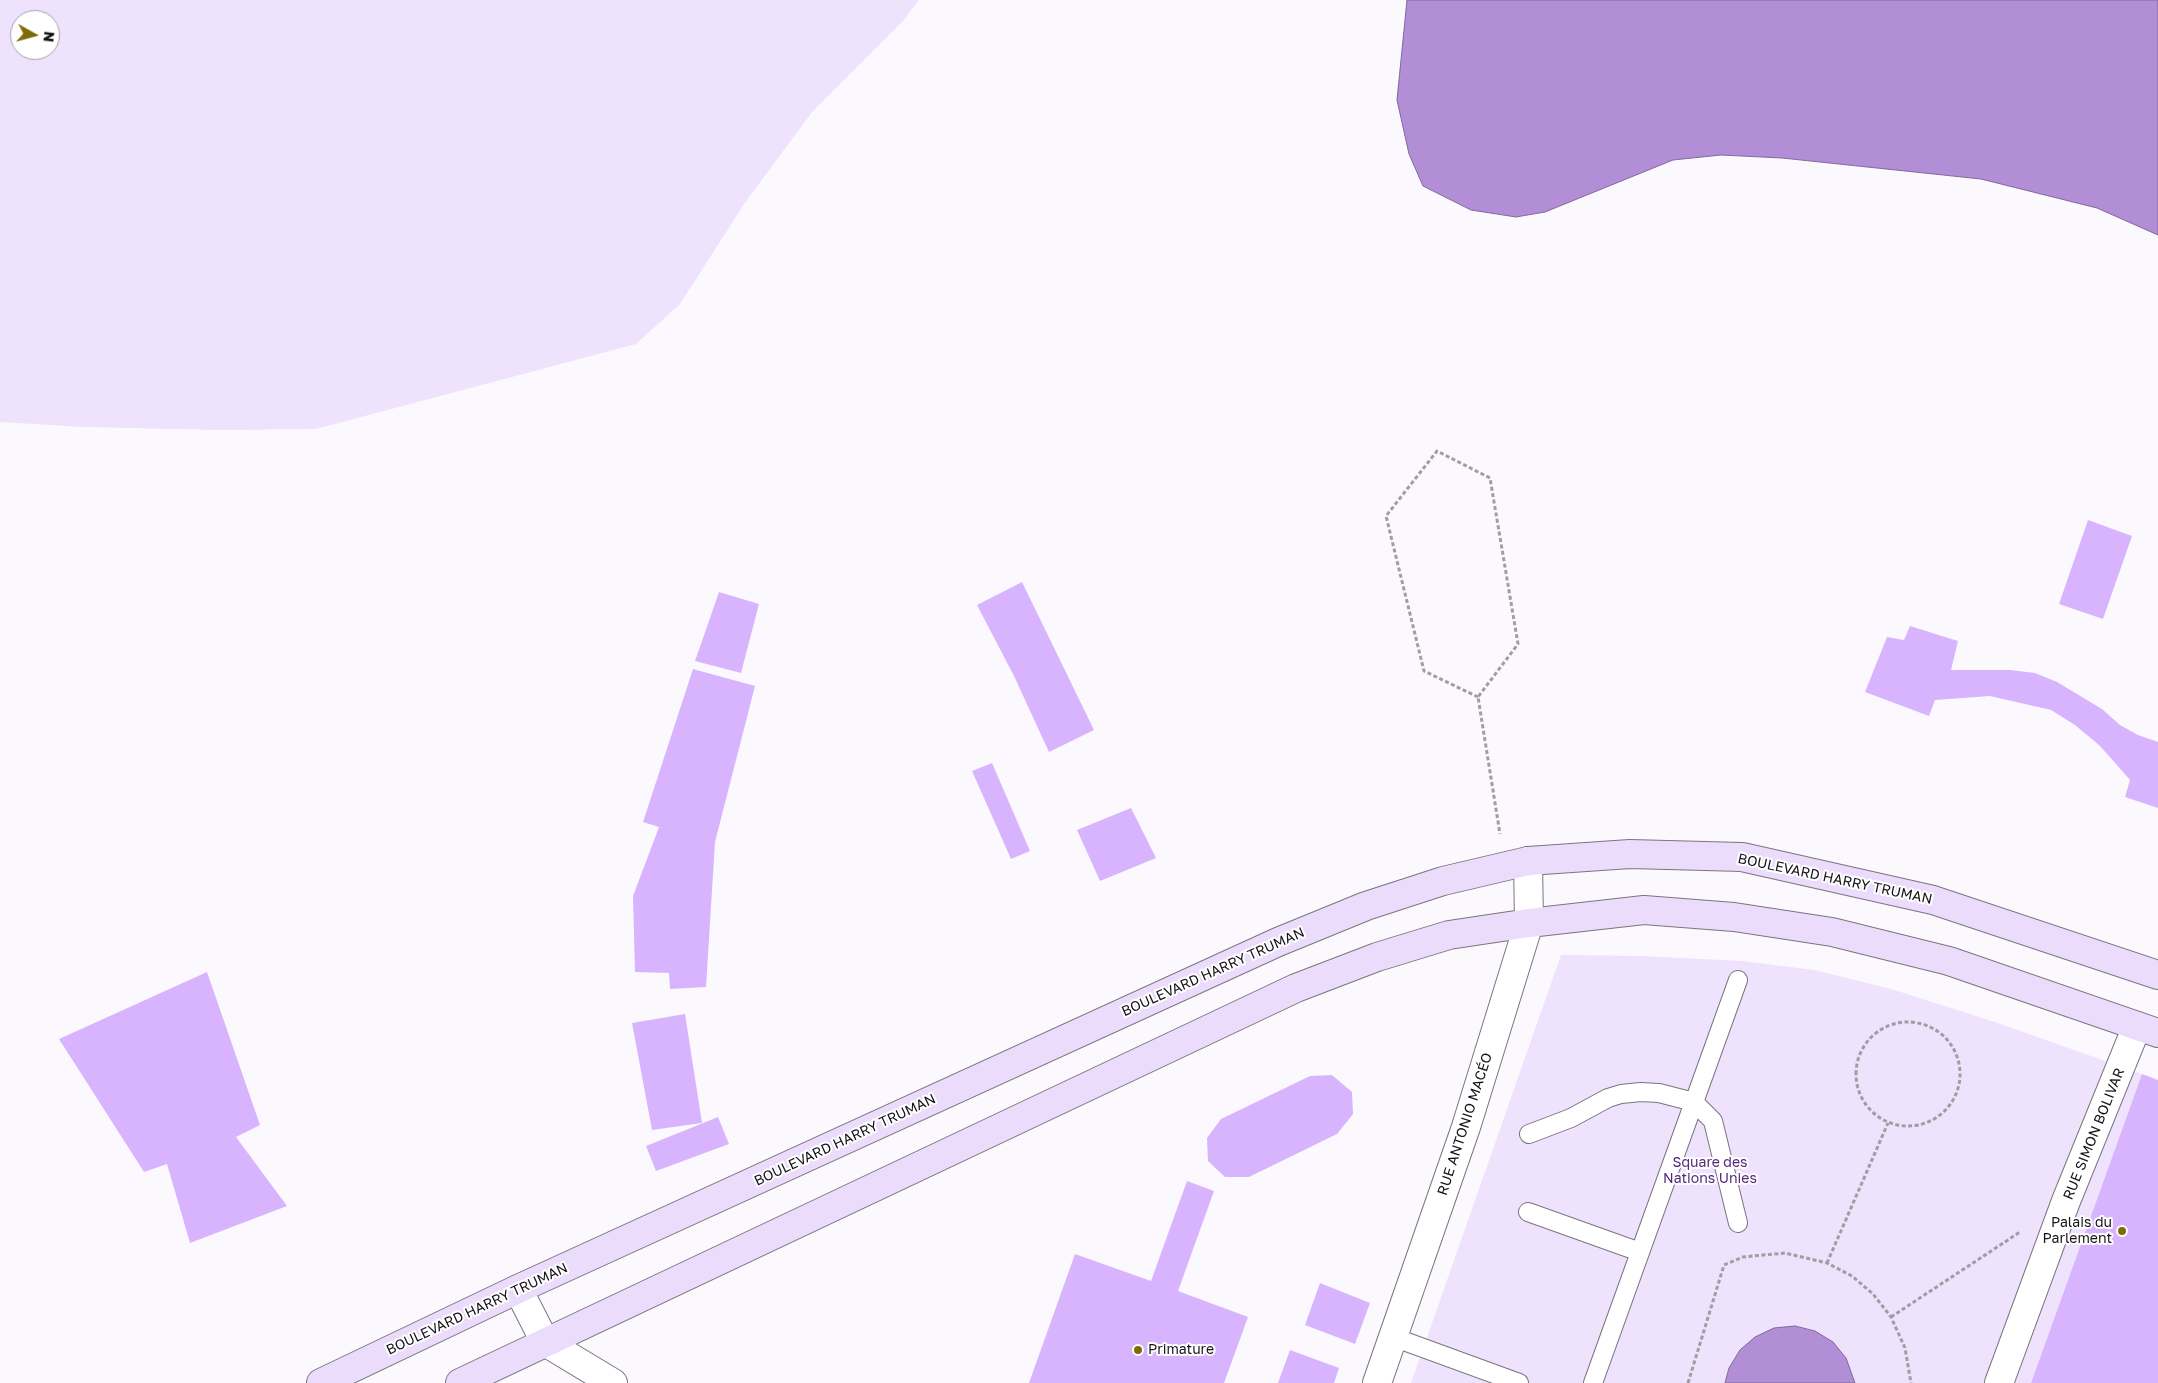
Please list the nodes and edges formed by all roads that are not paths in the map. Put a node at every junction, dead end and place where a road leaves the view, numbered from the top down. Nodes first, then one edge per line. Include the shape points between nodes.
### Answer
1 (1516, 864) junction
2 (1529, 923) junction
3 (2158, 974) edge
4 (1738, 980) dead end
5 (2148, 1030) edge
6 (1694, 1102) junction
7 (1529, 1134) dead end
8 (1528, 1212) dead end
9 (1738, 1223) dead end
10 (1640, 1252) junction
11 (518, 1289) junction
12 (1393, 1337) junction
13 (545, 1342) junction
14 (321, 1383) edge
15 (460, 1383) edge
16 (613, 1383) edge
17 (1377, 1383) edge
18 (1519, 1383) edge
19 (1593, 1383) edge
20 (1999, 1383) edge

1 - 2 street, RUE ANTONIO MACÉO
1 - 3 main road, BOULEVARD HARRY TRUMAN via 1630,854 1742,857 1932,900
1 - 11 main road, BOULEVARD HARRY TRUMAN via 1442,881 1366,906 1278,942
2 - 5 main road via 1644,910 1734,917 1832,932 1949,962
2 - 12 street, RUE ANTONIO MACÉO via 1466,1127
2 - 13 main road via 1449,935 1296,988
4 - 6 lane
5 - 20 street, RUE SIMON BOLIVAR via 2066,1201
6 - 7 lane via 1659,1093 1621,1094
6 - 9 lane via 1713,1121
6 - 10 lane
8 - 10 lane
10 - 19 lane
11 - 13 street
11 - 14 main road, BOULEVARD HARRY TRUMAN
12 - 17 street, RUE ANTONIO MACÉO
12 - 18 lane
13 - 15 main road
13 - 16 street

